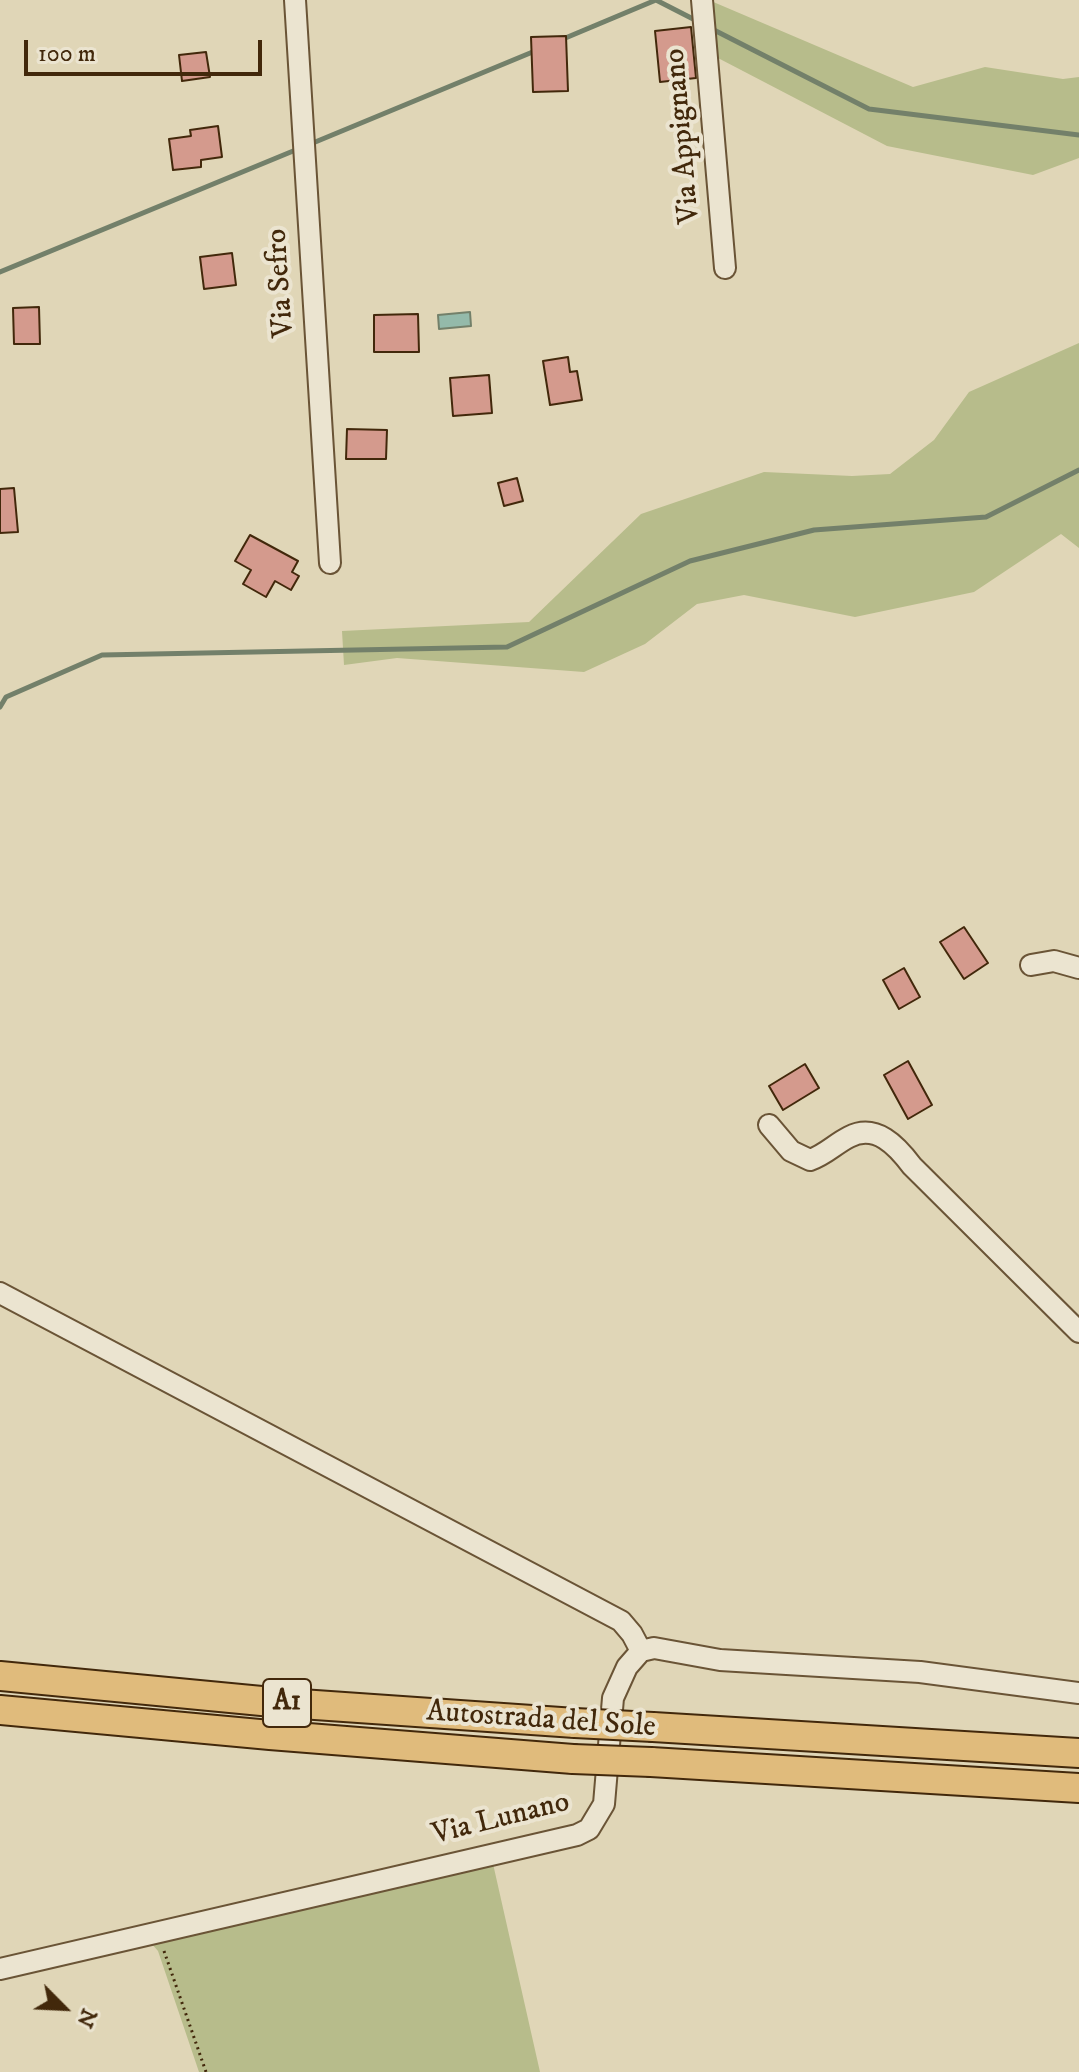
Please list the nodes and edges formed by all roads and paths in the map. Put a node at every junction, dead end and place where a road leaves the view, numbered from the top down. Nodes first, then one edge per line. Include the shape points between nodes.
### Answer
1 (295, 0) edge
2 (702, 0) edge
3 (725, 268) dead end
4 (330, 563) dead end
5 (1031, 965) dead end
6 (1079, 968) edge
7 (769, 1125) dead end
8 (0, 1293) edge
9 (1079, 1332) edge
10 (641, 1651) junction
11 (0, 1676) edge
12 (1079, 1693) edge
13 (0, 1710) edge
14 (1079, 1753) edge
15 (1079, 1788) edge
16 (158, 1933) junction
17 (0, 1969) edge
18 (206, 2072) edge

1 - 4 street, Via Sefro
2 - 3 street, Via Appignano
5 - 6 street via 1054,961
7 - 9 street via 791,1151 810,1160 863,1132 895,1144
8 - 10 street via 621,1621
10 - 12 street via 920,1672
10 - 16 street, Via Lunano via 613,1698 604,1804 589,1829
11 - 14 highway, Autostrada del Sole / A1, bridge via 272,1702
13 - 15 highway, Autostrada del Sole / A1, bridge via 573,1759
16 - 17 street, Via Lunano
16 - 18 path

